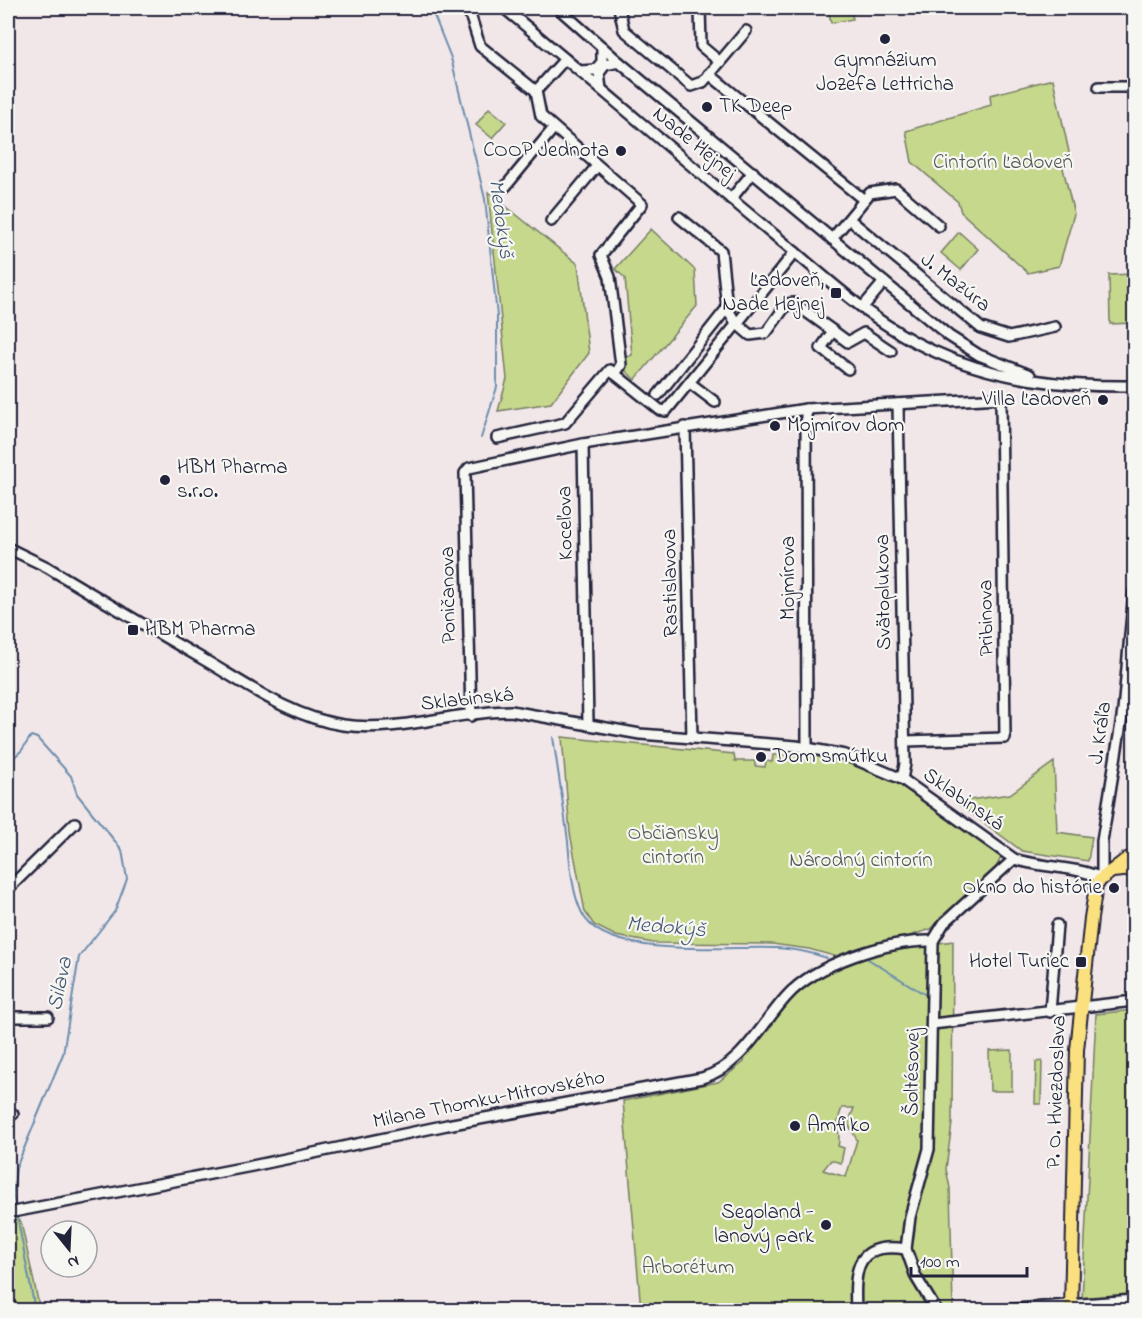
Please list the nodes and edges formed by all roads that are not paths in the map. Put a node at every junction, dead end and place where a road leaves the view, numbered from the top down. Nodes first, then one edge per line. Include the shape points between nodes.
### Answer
1 (468, 8) edge
2 (504, 8) edge
3 (558, 8) edge
4 (619, 8) edge
5 (700, 8) edge
6 (746, 31) dead end
7 (602, 47) junction
8 (565, 58) junction
9 (619, 62) junction
10 (720, 62) junction
11 (580, 71) junction
12 (709, 74) junction
13 (1099, 87) dead end
14 (1134, 87) edge
15 (601, 89) junction
16 (536, 91) junction
17 (553, 129) junction
18 (597, 166) junction
19 (753, 172) junction
20 (506, 186) dead end
21 (731, 199) junction
22 (864, 200) junction
23 (679, 217) dead end
24 (849, 219) junction
25 (551, 221) dead end
26 (939, 226) dead end
27 (832, 239) junction
28 (795, 252) junction
29 (884, 282) junction
30 (863, 307) junction
31 (727, 308) junction
32 (736, 323) junction
33 (1054, 327) dead end
34 (833, 332) junction
35 (891, 351) dead end
36 (848, 369) dead end
37 (613, 372) junction
38 (1041, 380) junction
39 (690, 383) junction
40 (1134, 386) edge
41 (658, 395) dead end
42 (715, 402) dead end
43 (898, 404) junction
44 (806, 409) junction
45 (686, 427) junction
46 (497, 438) dead end
47 (583, 444) junction
48 (8, 548) edge
49 (1134, 592) edge
50 (471, 716) junction
51 (588, 725) junction
52 (692, 738) junction
53 (905, 741) junction
54 (807, 747) junction
55 (902, 779) junction
56 (75, 823) dead end
57 (1134, 856) edge
58 (1014, 859) junction
59 (1134, 868) edge
60 (1107, 874) junction
61 (8, 889) edge
62 (1057, 925) dead end
63 (933, 941) junction
64 (1134, 1001) edge
65 (1080, 1008) junction
66 (1050, 1012) junction
67 (8, 1017) edge
68 (48, 1017) dead end
69 (932, 1024) junction
70 (9, 1212) edge
71 (906, 1249) junction
72 (1134, 1300) edge
73 (1071, 1308) edge
74 (856, 1311) edge
75 (936, 1311) edge
76 (1002, 1311) edge

1 - 16 street via 480,46
2 - 8 street, Nade Hejnej
3 - 7 street, Nade Hejnej
4 - 12 street via 624,30 691,86 697,86
5 - 10 street via 701,46
6 - 10 street
7 - 9 street, Nade Hejnej
7 - 11 street via 602,62 595,70
8 - 11 street, Nade Hejnej
8 - 16 street
9 - 15 street via 605,65 599,73
9 - 19 street, Nade Hejnej
10 - 12 street
11 - 15 street, Nade Hejnej
12 - 22 street
13 - 14 street
15 - 21 street, Nade Hejnej
16 - 17 street via 541,116
17 - 18 street
17 - 20 street
18 - 25 street
18 - 37 street via 642,204 601,255 610,277 621,365
19 - 21 street
19 - 27 street, Nade Hejnej
21 - 28 street, Nade Hejnej
22 - 24 street
22 - 26 street, J. Mazúra via 870,193 896,189
23 - 31 street via 721,251
24 - 27 street
24 - 33 street, J. Mazúra via 981,328 1009,337
27 - 29 street, Nade Hejnej
28 - 30 street, Nade Hejnej
28 - 32 street
29 - 30 street
29 - 38 street, Nade Hejnej via 962,345
30 - 38 street, Nade Hejnej via 934,352 991,372
31 - 32 street
31 - 41 street
32 - 34 street via 750,335 766,333 787,304 794,303
32 - 39 street
34 - 35 street via 848,342 864,333
34 - 36 street via 821,348
37 - 39 street via 666,411
37 - 46 street via 565,423
38 - 40 street, Nade Hejnej via 1095,387
39 - 42 street
43 - 44 street
43 - 53 street, Svätoplukova
43 - 53 street, Pribinova via 1001,398 1005,738
44 - 45 street
44 - 54 street, Mojmírova
45 - 47 street
45 - 52 street, Rastislavova
47 - 50 street, Poničanova via 469,468 465,473
47 - 51 street, Koceľova
48 - 50 street, Sklabinská via 274,701 323,721 384,727
49 - 60 street, J. Kráľa via 1124,711 1102,841
50 - 51 street, Sklabinská via 493,711 529,713
51 - 52 street, Sklabinská
52 - 54 street, Sklabinská
53 - 55 street, Svätoplukova
54 - 55 street, Sklabinská via 845,755
55 - 58 street, Sklabinská
56 - 61 street
57 - 60 main road
58 - 60 street
58 - 63 street via 944,923
59 - 60 main road
60 - 65 main road, P. O. Hviezdoslava via 1096,886
62 - 66 street
63 - 69 street, Šoltésovej
63 - 70 street, Milana Thomku-Mitrovského via 869,952 816,973 786,997 732,1062 702,1078
64 - 65 street
65 - 66 street
65 - 73 main road, P. O. Hviezdoslava
66 - 69 street
67 - 68 street
69 - 71 street, Šoltésovej via 929,1149 910,1216
71 - 74 street via 875,1249 862,1258 856,1277
71 - 75 street, Šoltésovej via 916,1277
72 - 73 street
73 - 76 street

